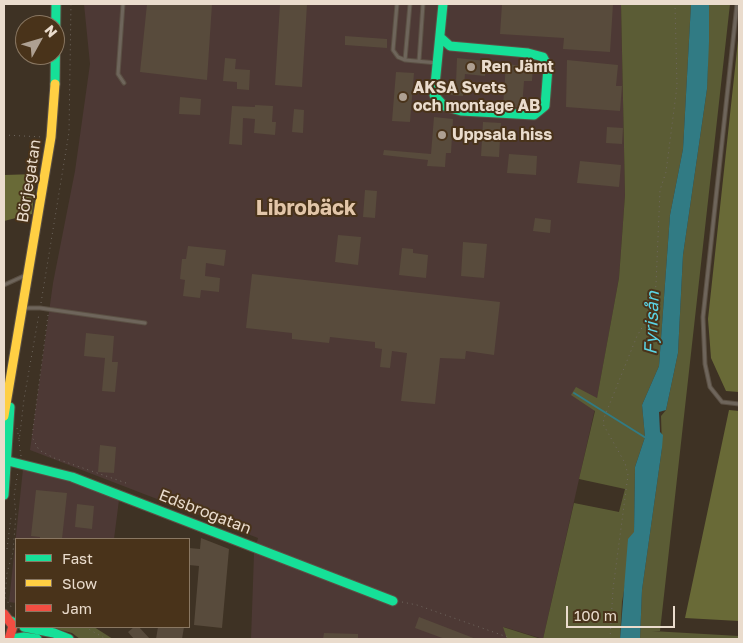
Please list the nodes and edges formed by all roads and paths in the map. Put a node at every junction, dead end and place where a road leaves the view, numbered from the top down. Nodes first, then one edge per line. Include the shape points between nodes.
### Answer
1 (56, 4) edge
2 (123, 4) edge
3 (397, 4) edge
4 (410, 4) edge
5 (423, 4) edge
6 (443, 4) edge
7 (675, 4) edge
8 (737, 4) edge
9 (440, 37) junction
10 (406, 60) junction
11 (419, 61) junction
12 (437, 63) junction
13 (124, 83) dead end
14 (4, 135) edge
15 (51, 137) junction
16 (29, 273) junction
17 (4, 285) edge
18 (23, 308) junction
19 (48, 309) junction
20 (145, 323) dead end
21 (13, 362) junction
22 (20, 399) dead end
23 (24, 399) dead end
24 (739, 404) edge
25 (4, 416) edge
26 (17, 424) dead end
27 (19, 442) dead end
28 (5, 460) edge
29 (126, 483) dead end
30 (4, 495) edge
31 (15, 519) dead end
32 (7, 549) dead end
33 (393, 600) joint
34 (8, 617) edge
35 (29, 628) edge
36 (88, 628) edge
37 (10, 639) edge
38 (37, 639) edge
39 (69, 639) edge
40 (106, 639) edge
41 (513, 639) edge
42 (610, 639) edge

1 - 15 street, Börjegatan
2 - 13 lane via 118,74
3 - 10 lane via 394,50 398,57
4 - 10 lane
5 - 11 lane
6 - 9 street
7 - 42 path via 677,86 666,172 660,190 652,311 637,336 603,424 625,463 628,475
8 - 24 lane via 703,317 705,364 710,386 722,402
9 - 12 street
9 - 12 street via 450,46 543,57 548,67 545,106 534,115 461,111 444,106 434,95
10 - 11 lane
11 - 12 lane
14 - 15 path
15 - 16 street, Börjegatan
16 - 17 lane
16 - 18 street, Börjegatan
18 - 19 lane
18 - 21 street, Börjegatan
19 - 20 lane
19 - 29 path via 32,437 39,450 54,458
21 - 25 street, Börjegatan
21 - 28 street, Börjegatan
22 - 23 path
26 - 27 path
28 - 30 street, Börjegatan
28 - 33 street, Edsbrogatan via 72,477
31 - 32 path via 11,518
33 - 41 path via 417,605
34 - 37 street via 13,631
35 - 39 street
36 - 40 path
37 - 38 street

